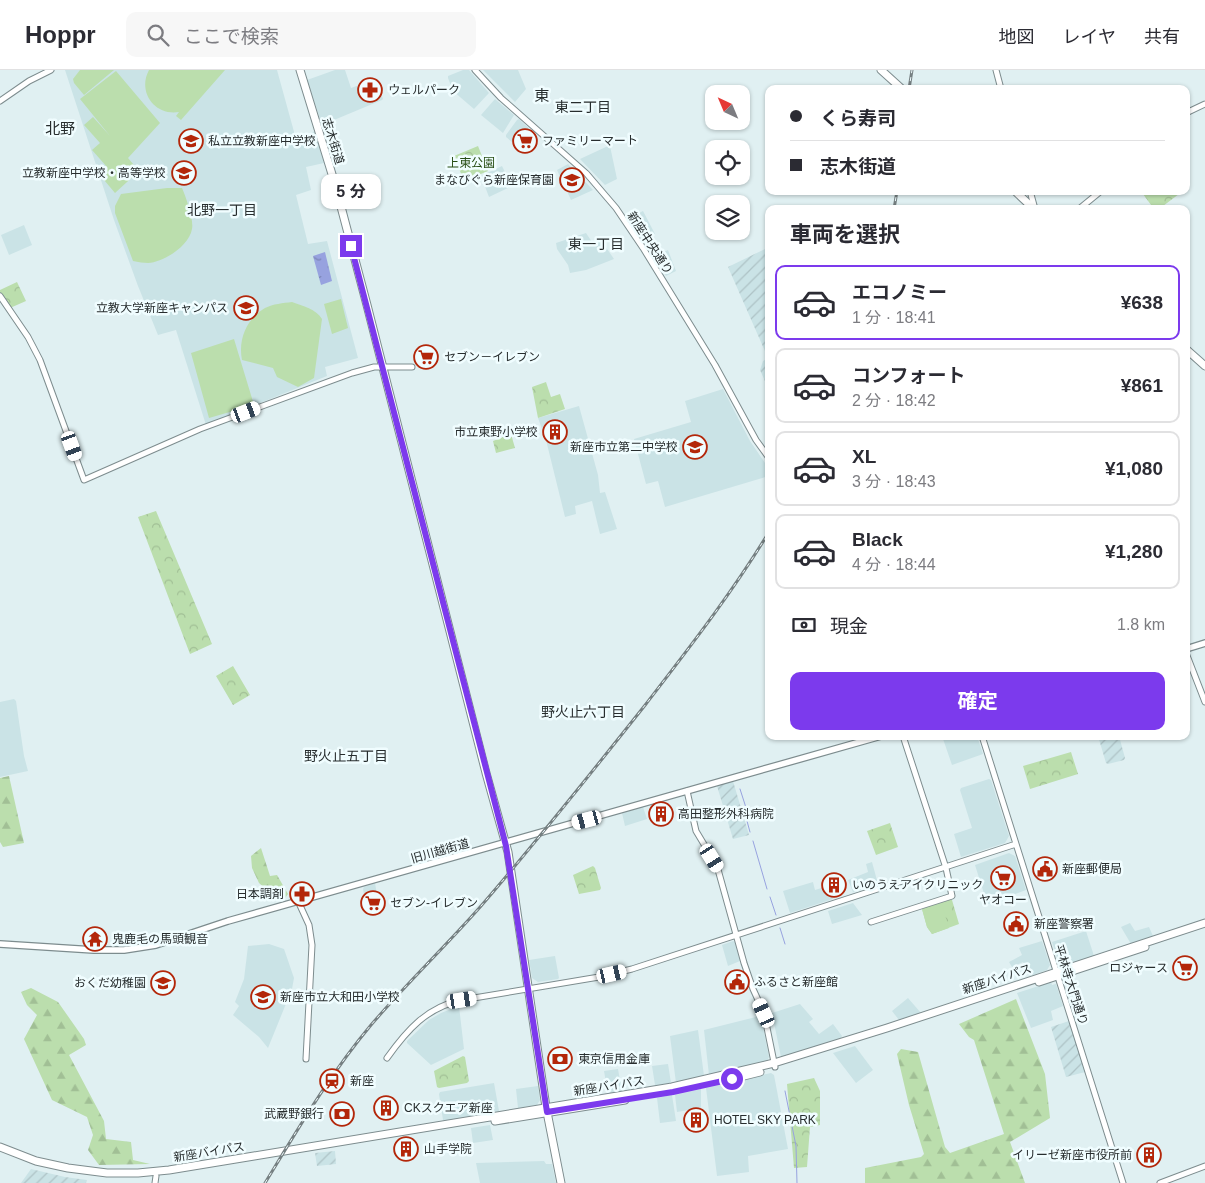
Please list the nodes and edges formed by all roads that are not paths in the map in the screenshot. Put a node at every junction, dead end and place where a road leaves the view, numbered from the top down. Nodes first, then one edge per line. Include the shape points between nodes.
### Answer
1 (51, 70) edge
2 (300, 70) edge
3 (475, 70) edge
4 (881, 70) edge
5 (996, 70) edge
6 (898, 85) edge
7 (1000, 85) edge
8 (0, 101) edge
9 (1205, 104) edge
10 (1190, 111) edge
11 (1019, 195) edge
12 (1096, 195) edge
13 (1030, 205) edge
14 (1083, 205) edge
15 (0, 296) edge
16 (1190, 353) edge
17 (1205, 366) edge
18 (382, 367) junction
19 (412, 367) dead end
20 (765, 452) edge
21 (1205, 643) edge
22 (1190, 648) edge
23 (1190, 663) edge
24 (1205, 702) edge
25 (867, 740) edge
26 (904, 740) edge
27 (983, 740) edge
28 (687, 791) junction
29 (505, 843) junction
30 (1016, 844) junction
31 (946, 868) junction
32 (298, 901) junction
33 (871, 922) dead end
34 (1205, 923) edge
35 (1205, 927) edge
36 (736, 935) junction
37 (0, 944) edge
38 (1057, 974) junction
39 (528, 989) junction
40 (387, 1058) dead end
41 (306, 1059) dead end
42 (775, 1065) junction
43 (547, 1110) junction
44 (0, 1147) edge
45 (0, 1152) edge
46 (1205, 1166) edge
47 (156, 1180) edge
48 (561, 1183) edge
49 (1123, 1183) edge
50 (1160, 1183) edge

1 - 8 street
2 - 18 main road, 志木街道
3 - 20 street, 新座中央通り via 586,174 616,208 715,364
4 - 6 main road
5 - 7 street
9 - 10 street
11 - 13 main road
12 - 14 street
15 - 18 street via 37,354 84,480 254,409 352,373
16 - 17 main road
18 - 19 street
18 - 29 main road, 志木街道
21 - 22 main road
23 - 24 street
25 - 28 main road, 旧川越街道
26 - 31 street
27 - 30 street, 平林寺大門通り
28 - 29 main road, 旧川越街道
28 - 36 street via 696,831 717,866
29 - 32 main road, 旧川越街道
29 - 39 main road, 志木街道
30 - 31 street
30 - 38 street, 平林寺大門通り
31 - 33 street via 952,896
31 - 36 street
32 - 37 main road, 旧川越街道 via 138,948 94,950
32 - 41 street via 309,925 312,945
34 - 38 main road, 新座バイパス
35 - 38 main road, 新座バイパス
36 - 39 street via 624,971
36 - 42 street via 764,1013
38 - 42 main road, 新座バイパス
38 - 49 street, 平林寺大門通り
39 - 40 street via 458,1001 437,1008 409,1029
39 - 43 main road, 志木街道
42 - 43 main road, 新座バイパス via 673,1092
43 - 44 main road, 新座バイパス via 138,1173 72,1169 36,1161
43 - 47 main road, 新座バイパス
43 - 48 main road, 志木街道
45 - 47 main road, 新座バイパス via 36,1165 83,1175
46 - 50 street

